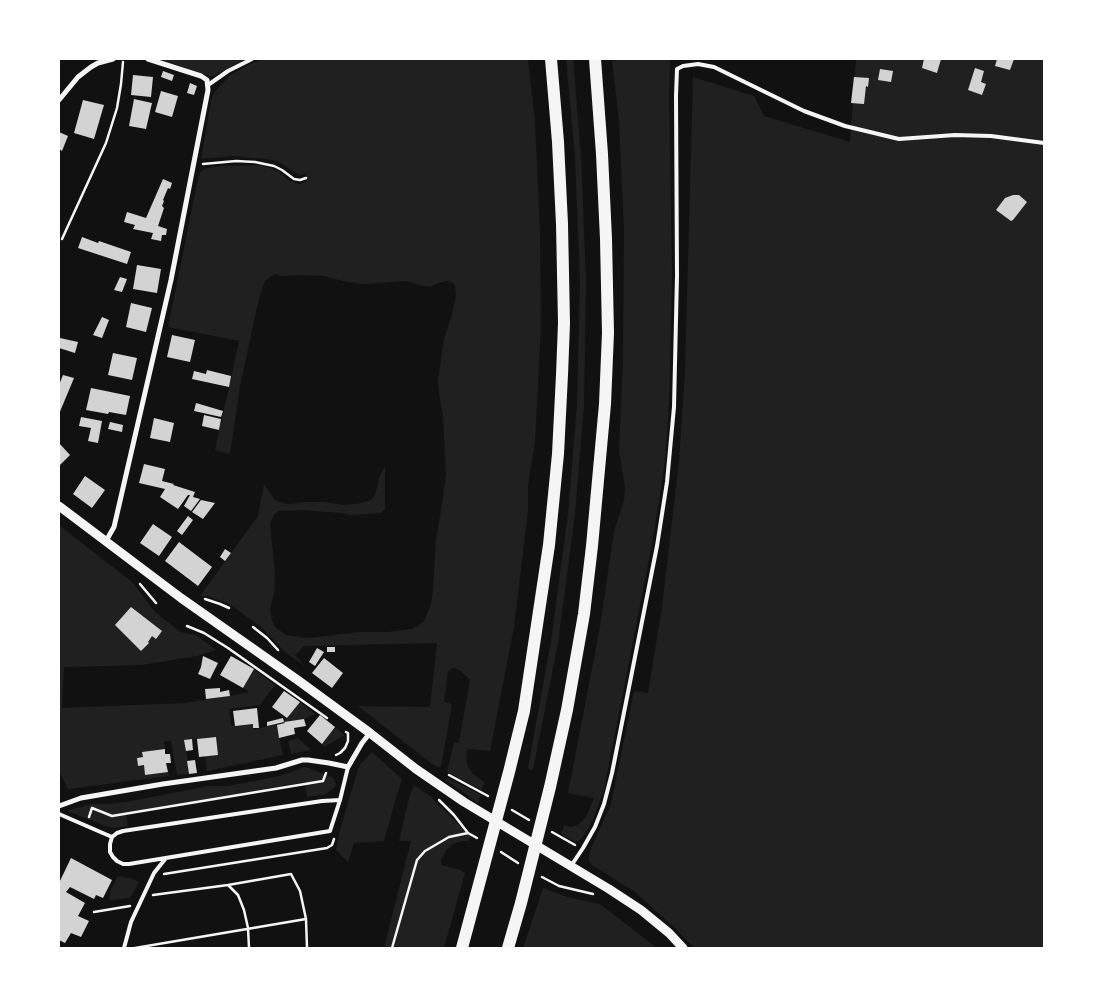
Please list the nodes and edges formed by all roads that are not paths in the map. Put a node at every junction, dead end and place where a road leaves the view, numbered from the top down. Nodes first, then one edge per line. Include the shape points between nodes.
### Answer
1 (112, 59) edge
2 (148, 59) edge
3 (252, 59) edge
4 (551, 59) edge
5 (595, 59) edge
6 (208, 85) junction
7 (59, 100) edge
8 (1044, 144) edge
9 (59, 506) edge
10 (106, 541) junction
11 (370, 733) junction
12 (348, 767) junction
13 (340, 800) junction
14 (59, 806) edge
15 (59, 814) edge
16 (112, 837) junction
17 (166, 858) junction
18 (571, 866) junction
19 (124, 948) edge
20 (462, 948) edge
21 (508, 948) edge
22 (683, 948) edge

1 - 7 street via 98,63 78,77
2 - 6 street via 201,76
3 - 6 lane
4 - 20 highway via 558,142 564,323 550,545 524,711
5 - 21 highway via 608,333 592,546 573,678 550,787
6 - 10 street via 171,280 114,527
8 - 18 lane via 991,136 899,139 845,126 804,111 714,67 698,64 677,69 674,407 667,482 612,773 595,827
9 - 10 street
10 - 11 street
11 - 12 street
11 - 18 street via 464,802
12 - 13 lane
12 - 14 street via 302,760 276,768 81,798
13 - 16 lane via 123,831
13 - 17 lane via 330,831
15 - 16 lane
16 - 17 lane via 110,852 117,862 129,864
17 - 19 lane via 154,873 131,922
18 - 22 street via 641,910

